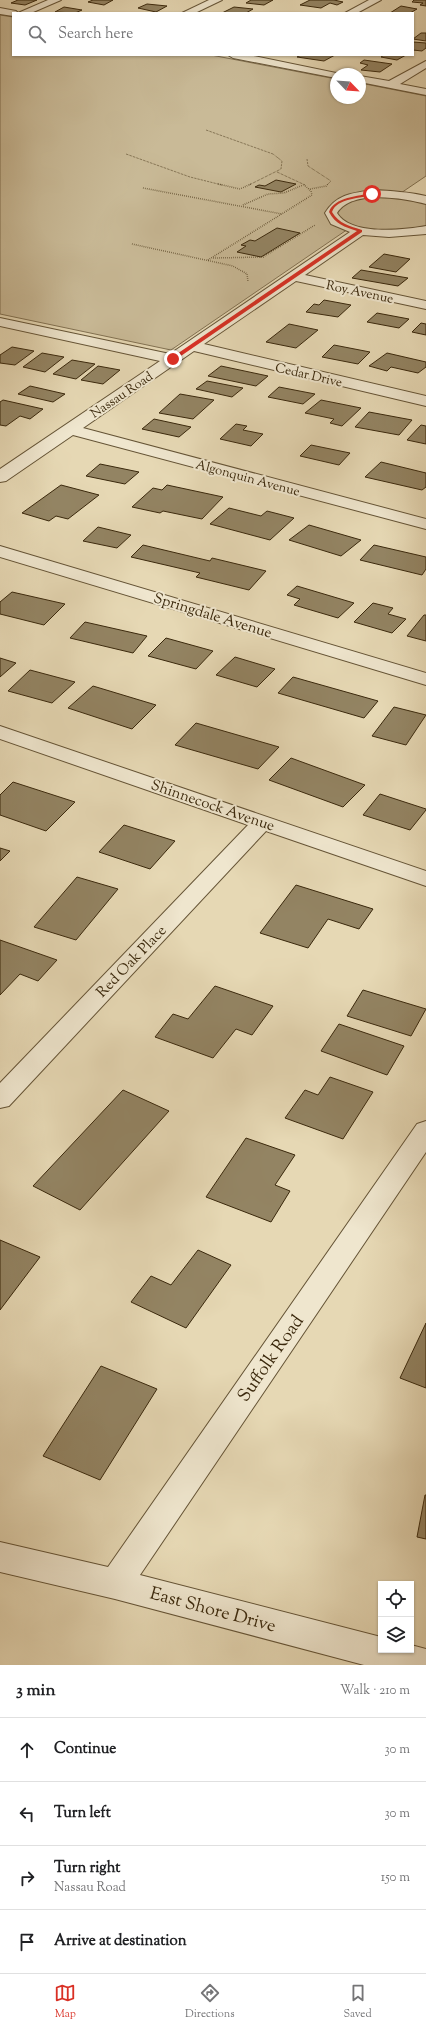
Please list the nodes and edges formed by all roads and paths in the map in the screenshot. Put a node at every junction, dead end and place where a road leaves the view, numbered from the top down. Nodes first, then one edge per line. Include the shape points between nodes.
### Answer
1 (56, 0) edge
2 (217, 0) edge
3 (376, 0) edge
4 (0, 11) edge
5 (26, 12) edge
6 (189, 12) edge
7 (352, 12) edge
8 (12, 13) edge
9 (248, 56) edge
10 (262, 57) edge
11 (426, 64) edge
12 (330, 74) edge
13 (366, 80) edge
14 (390, 85) junction
15 (426, 92) edge
16 (206, 130) dead end
17 (126, 154) dead end
18 (307, 159) dead end
19 (276, 172) junction
20 (303, 185) junction
21 (143, 188) dead end
22 (426, 188) edge
23 (309, 189) junction
24 (414, 196) junction
25 (426, 200) edge
26 (242, 205) junction
27 (283, 214) junction
28 (332, 216) junction
29 (426, 230) edge
30 (360, 231) junction
31 (132, 244) dead end
32 (212, 258) junction
33 (208, 260) junction
34 (293, 276) junction
35 (248, 284) dead end
36 (426, 305) edge
37 (0, 322) edge
38 (192, 346) junction
39 (173, 359) junction
40 (426, 401) edge
41 (70, 429) junction
42 (0, 477) edge
43 (426, 524) edge
44 (0, 551) edge
45 (426, 679) edge
46 (0, 732) edge
47 (263, 822) junction
48 (426, 879) edge
49 (0, 1099) edge
50 (422, 1144) edge
51 (0, 1557) edge
52 (115, 1584) junction
53 (426, 1665) edge

1 - 5 street
2 - 6 street
3 - 7 street
4 - 8 street
9 - 10 street
10 - 12 street
11 - 14 street
13 - 14 street
14 - 15 street
16 - 19 path via 273,154 282,161 281,169
17 - 19 path via 190,177 240,188
18 - 23 path via 308,166 331,181 326,186
19 - 20 path
20 - 23 path
20 - 26 path via 284,193 268,194
21 - 26 path
22 - 24 street
23 - 27 path via 312,195
24 - 25 street
24 - 28 street via 383,194 354,197 334,206 330,212
26 - 27 path
27 - 32 path
28 - 30 street via 340,224
28 - 32 path via 263,257
29 - 30 street via 391,234
30 - 34 street, Nassau Road
31 - 33 path
32 - 33 path
33 - 35 path via 233,266 247,274
34 - 36 street, Roy Avenue
34 - 38 street, Nassau Road
37 - 39 street
38 - 39 street, Nassau Road
38 - 40 street, Cedar Drive
39 - 41 street, Nassau Road
41 - 42 street, Nassau Road
41 - 43 street, Algonquin Avenue
44 - 45 street, Springdale Avenue
46 - 47 street, Shinnecock Avenue
47 - 48 street, Shinnecock Avenue
47 - 49 street, Red Oak Place
50 - 52 street, Suffolk Road
51 - 52 street, East Shore Drive
52 - 53 street, East Shore Drive

